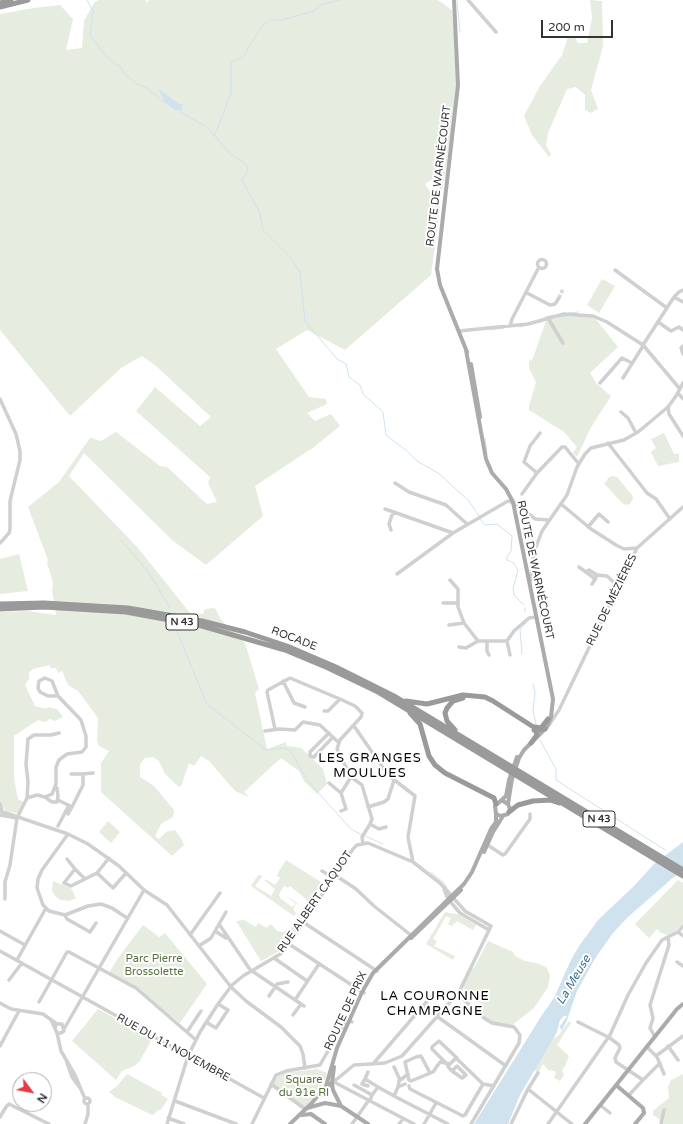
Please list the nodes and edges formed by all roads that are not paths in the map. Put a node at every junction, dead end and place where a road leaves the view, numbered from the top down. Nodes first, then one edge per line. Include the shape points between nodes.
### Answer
1 (11, 0) edge
2 (28, 0) edge
3 (454, 0) edge
4 (468, 0) edge
5 (0, 3) edge
6 (0, 6) edge
7 (496, 32) dead end
8 (539, 267) dead end
9 (615, 270) dead end
10 (683, 290) edge
11 (526, 293) junction
12 (674, 297) junction
13 (559, 298) dead end
14 (683, 302) edge
15 (667, 308) junction
16 (548, 318) junction
17 (658, 322) junction
18 (510, 326) junction
19 (683, 330) edge
20 (459, 331) junction
21 (563, 343) dead end
22 (643, 345) junction
23 (683, 346) edge
24 (683, 354) edge
25 (632, 363) junction
26 (623, 378) dead end
27 (673, 381) junction
28 (600, 383) dead end
29 (682, 384) edge
30 (679, 391) junction
31 (0, 399) edge
32 (683, 399) edge
33 (668, 407) junction
34 (5, 409) junction
35 (0, 412) edge
36 (621, 412) dead end
37 (540, 433) dead end
38 (636, 433) junction
39 (683, 436) edge
40 (608, 444) junction
41 (579, 464) junction
42 (537, 473) junction
43 (395, 483) dead end
44 (522, 494) dead end
45 (513, 502) junction
46 (561, 504) junction
47 (683, 507) edge
48 (385, 509) dead end
49 (393, 512) junction
50 (681, 512) edge
51 (670, 519) junction
52 (549, 520) junction
53 (608, 522) dead end
54 (467, 524) junction
55 (588, 527) junction
56 (391, 530) dead end
57 (452, 533) junction
58 (0, 543) edge
59 (636, 548) junction
60 (579, 567) dead end
61 (397, 574) dead end
62 (596, 576) junction
63 (450, 580) dead end
64 (529, 583) junction
65 (592, 584) dead end
66 (618, 586) junction
67 (443, 603) dead end
68 (458, 603) junction
69 (1, 605) edge
70 (536, 617) junction
71 (464, 623) junction
72 (449, 625) dead end
73 (478, 641) junction
74 (507, 641) junction
75 (487, 642) junction
76 (459, 647) dead end
77 (489, 655) dead end
78 (510, 655) dead end
79 (283, 681) junction
80 (550, 685) junction
81 (378, 692) junction
82 (58, 696) junction
83 (394, 696) junction
84 (340, 698) junction
85 (553, 705) junction
86 (306, 707) dead end
87 (559, 709) junction
88 (324, 711) dead end
89 (552, 711) junction
90 (548, 719) junction
91 (354, 726) junction
92 (529, 726) junction
93 (275, 729) junction
94 (265, 731) dead end
95 (541, 732) junction
96 (59, 733) dead end
97 (329, 733) junction
98 (333, 737) junction
99 (338, 742) junction
100 (472, 743) junction
101 (529, 743) junction
102 (505, 766) junction
103 (94, 773) dead end
104 (518, 773) junction
105 (71, 774) dead end
106 (83, 774) junction
107 (351, 777) junction
108 (394, 780) junction
109 (329, 783) dead end
110 (56, 784) junction
111 (341, 793) junction
112 (45, 797) junction
113 (27, 798) junction
114 (58, 800) junction
115 (503, 801) junction
116 (0, 804) edge
117 (496, 804) junction
118 (508, 804) junction
119 (70, 806) junction
120 (368, 807) junction
121 (572, 808) junction
122 (1, 811) edge
123 (341, 811) dead end
124 (509, 812) junction
125 (68, 814) dead end
126 (496, 814) junction
127 (530, 814) dead end
128 (0, 815) edge
129 (504, 816) junction
130 (17, 817) junction
131 (370, 824) junction
132 (58, 826) dead end
133 (386, 827) dead end
134 (68, 834) junction
135 (363, 843) junction
136 (486, 845) junction
137 (647, 851) junction
138 (108, 858) junction
139 (67, 859) dead end
140 (413, 862) junction
141 (75, 869) junction
142 (683, 870) edge
143 (322, 872) dead end
144 (126, 873) junction
145 (96, 874) junction
146 (335, 875) junction
147 (683, 876) edge
148 (85, 879) junction
149 (144, 890) junction
150 (220, 893) dead end
151 (5, 898) dead end
152 (450, 899) junction
153 (46, 908) junction
154 (226, 912) dead end
155 (65, 915) junction
156 (127, 918) junction
157 (302, 922) junction
158 (96, 923) dead end
159 (219, 924) junction
160 (683, 926) edge
161 (0, 931) edge
162 (215, 931) junction
163 (678, 932) junction
164 (190, 935) junction
165 (412, 936) junction
166 (683, 936) edge
167 (668, 937) junction
168 (229, 939) junction
169 (289, 944) junction
170 (25, 945) junction
171 (199, 946) junction
172 (0, 951) edge
173 (274, 958) junction
174 (17, 960) junction
175 (678, 962) dead end
176 (22, 963) junction
177 (319, 964) junction
178 (683, 966) edge
179 (99, 968) junction
180 (251, 971) junction
181 (376, 971) junction
182 (9, 980) dead end
183 (51, 980) junction
184 (308, 981) junction
185 (288, 982) dead end
186 (275, 986) junction
187 (231, 987) junction
188 (435, 992) dead end
189 (459, 992) junction
190 (363, 993) junction
191 (269, 996) dead end
192 (83, 997) junction
193 (295, 1000) junction
194 (39, 1002) dead end
195 (0, 1003) edge
196 (218, 1004) junction
197 (683, 1004) edge
198 (424, 1007) junction
199 (19, 1011) junction
200 (201, 1011) dead end
201 (294, 1015) dead end
202 (437, 1016) junction
203 (351, 1021) junction
204 (69, 1022) junction
205 (206, 1022) junction
206 (578, 1022) dead end
207 (62, 1024) junction
208 (56, 1026) junction
209 (64, 1029) junction
210 (187, 1032) junction
211 (59, 1033) junction
212 (683, 1036) edge
213 (608, 1037) junction
214 (655, 1037) junction
215 (196, 1040) junction
216 (0, 1046) edge
217 (668, 1046) junction
218 (647, 1047) junction
219 (188, 1056) junction
220 (656, 1056) junction
221 (458, 1059) junction
222 (678, 1060) dead end
223 (660, 1063) junction
224 (373, 1064) junction
225 (447, 1064) junction
226 (506, 1066) junction
227 (394, 1067) dead end
228 (305, 1068) junction
229 (330, 1071) junction
230 (452, 1071) dead end
231 (628, 1071) junction
232 (368, 1072) dead end
233 (430, 1073) junction
234 (408, 1074) junction
235 (538, 1074) dead end
236 (664, 1074) dead end
237 (365, 1079) junction
238 (400, 1080) junction
239 (643, 1080) junction
240 (333, 1083) junction
241 (409, 1083) junction
242 (271, 1084) junction
243 (483, 1084) junction
244 (354, 1085) dead end
245 (616, 1085) junction
246 (368, 1086) dead end
247 (494, 1086) junction
248 (378, 1087) junction
249 (398, 1087) junction
250 (528, 1089) junction
251 (324, 1090) junction
252 (372, 1095) junction
253 (629, 1095) junction
254 (394, 1096) junction
255 (264, 1098) junction
256 (369, 1100) junction
257 (175, 1101) junction
258 (436, 1103) junction
259 (600, 1105) junction
260 (341, 1106) junction
261 (310, 1107) junction
262 (305, 1109) junction
263 (664, 1110) dead end
264 (557, 1112) junction
265 (610, 1113) dead end
266 (302, 1115) junction
267 (429, 1115) junction
268 (0, 1117) edge
269 (357, 1117) junction
270 (168, 1118) junction
271 (403, 1119) junction
272 (322, 1123) edge
273 (49, 1124) edge
274 (85, 1124) edge
275 (168, 1124) edge
276 (184, 1124) edge
277 (236, 1124) edge
278 (252, 1124) edge
279 (290, 1124) edge
280 (293, 1124) edge
281 (352, 1124) edge
282 (368, 1124) edge
283 (399, 1124) edge
284 (414, 1124) edge
285 (424, 1124) edge
286 (448, 1124) edge
287 (471, 1124) edge
288 (511, 1124) edge
289 (548, 1124) edge
290 (572, 1124) edge
291 (585, 1124) edge
292 (635, 1124) edge
293 (661, 1124) edge

1 - 5 highway
2 - 6 highway
3 - 20 main road, ROUTE DE WARNÉCOURT via 458,85 437,268 440,285
4 - 7 street
8 - 11 street
9 - 15 street
10 - 12 street
11 - 13 street via 550,305 555,304
11 - 18 street
12 - 14 street
12 - 15 street
15 - 17 street
16 - 18 street via 531,324
16 - 21 street
16 - 22 street via 570,314 593,316 611,324
17 - 19 street via 671,331 679,327
17 - 22 street
18 - 20 street
20 - 45 main road, ROUTE DE WARNÉCOURT via 466,350 488,467
22 - 25 street
22 - 27 street
23 - 24 street via 680,348
25 - 26 street
25 - 28 street via 622,358
27 - 29 street
27 - 30 street
29 - 30 street
30 - 32 street
30 - 33 street
31 - 34 street
33 - 38 street
33 - 39 street via 669,414
34 - 35 street
34 - 58 street via 16,434 20,462 10,501 10,529
36 - 38 street via 628,418
37 - 42 street via 530,446 524,462
38 - 40 street via 624,440
40 - 41 street via 592,448
40 - 51 street
41 - 42 street via 563,446
41 - 46 street
42 - 44 street
43 - 54 street via 409,492 446,505
45 - 52 street via 534,519
45 - 54 street via 508,502
45 - 64 main road, ROUTE DE WARNÉCOURT
46 - 52 street
46 - 55 street
47 - 50 street, RUE DE MÉZIÈRES
48 - 49 street
49 - 56 street via 389,524
49 - 57 street
50 - 51 street, RUE DE MÉZIÈRES
51 - 59 street, RUE DE MÉZIÈRES
52 - 64 street via 537,542
53 - 55 street via 600,514
54 - 57 street
55 - 59 street via 616,546 624,549
57 - 61 street
59 - 66 street, RUE DE MÉZIÈRES
60 - 62 street
62 - 65 street
62 - 66 street via 608,577
63 - 68 street via 458,589
64 - 70 main road, ROUTE DE WARNÉCOURT
66 - 87 street, RUE DE MÉZIÈRES
67 - 68 street
68 - 71 street
69 - 81 highway, N 43 via 120,612 202,626 285,650
69 - 83 highway, ROCADE / N 43 via 93,604 202,621 287,646
70 - 74 street via 529,618
70 - 80 main road, ROUTE DE WARNÉCOURT
71 - 72 street
71 - 73 street
73 - 75 street
73 - 76 street via 466,648
74 - 75 street
74 - 78 street
75 - 77 street
79 - 84 street via 294,678
79 - 86 street via 294,703
79 - 93 street via 267,692
80 - 85 main road, ROUTE DE WARNÉCOURT
80 - 89 main road, ROUTE DE WARNÉCOURT
81 - 102 highway, N 43
81 - 117 highway via 418,720 429,756 435,765 445,773 494,798
82 - 82 street via 52,681 45,678 39,681 40,692 48,696
82 - 110 street via 81,720 87,743 82,752 67,754 59,760 56,767
83 - 92 highway via 414,703 427,704 457,696 477,696 493,701
83 - 100 highway, ROCADE / N 43
84 - 88 street via 328,711
84 - 91 street via 362,713 362,717
85 - 87 street
85 - 89 main road, ROUTE DE WARNÉCOURT
87 - 89 street
87 - 95 street, RUE DE MÉZIÈRES
89 - 90 main road, ROUTE DE WARNÉCOURT
89 - 95 main road, ROUTE DE WARNÉCOURT
90 - 92 highway via 539,728
90 - 95 main road, ROUTE DE WARNÉCOURT
91 - 99 street
91 - 108 street
92 - 95 highway
92 - 100 highway via 488,701 471,698 453,701 446,708 446,717 453,728
92 - 101 highway via 533,734
93 - 94 street
93 - 97 street via 295,730 303,722 320,725
95 - 101 highway
96 - 113 street via 34,735 28,739
97 - 98 street
97 - 98 street via 310,752 310,756 314,757
98 - 99 street
99 - 107 street via 339,754
100 - 102 highway, ROCADE / N 43
101 - 115 main road via 515,761
101 - 118 main road via 519,758
102 - 104 highway, ROCADE
103 - 106 street
104 - 121 highway, N 43
104 - 137 highway, ROCADE / N 43
105 - 106 street
106 - 119 street via 83,785
107 - 111 street
107 - 120 street via 362,786
108 - 120 street via 388,799
108 - 140 street via 415,796 408,837
109 - 111 street
110 - 112 street via 52,794
110 - 114 street
111 - 123 street via 346,809
112 - 113 street via 37,795
112 - 114 street via 52,802
113 - 130 street
114 - 119 street
115 - 117 main road
115 - 118 main road
116 - 122 street
117 - 126 main road, ROUTE DE PRIX
118 - 124 main road
119 - 125 street
119 - 132 street
120 - 131 street via 372,819
121 - 124 highway via 555,801 544,800 518,805
121 - 137 highway, N 43
122 - 130 street
124 - 129 main road, ROUTE DE PRIX
126 - 129 main road
126 - 136 main road, ROUTE DE PRIX via 496,822
127 - 136 street via 530,819 505,854
128 - 130 street
129 - 136 main road, ROUTE DE PRIX
130 - 134 street
130 - 151 street via 5,882
131 - 133 street via 379,830
131 - 135 street via 362,837
134 - 138 street
134 - 153 street via 38,879 38,897
135 - 140 street, RUE ALBERT CAQUOT via 375,845
135 - 146 street, RUE ALBERT CAQUOT via 353,849
136 - 152 main road, ROUTE DE PRIX via 467,884
137 - 142 highway, N 43
137 - 147 highway, N 43
138 - 144 street
138 - 145 street
139 - 141 street
140 - 152 street, RUE ALBERT CAQUOT via 442,886
141 - 148 street
141 - 148 street via 64,883 71,886
143 - 146 street
144 - 145 street via 113,888
144 - 149 street
145 - 148 street
146 - 157 street, RUE ALBERT CAQUOT
146 - 165 street via 356,889
149 - 156 street
149 - 164 street via 167,905
150 - 164 street
152 - 165 main road, ROUTE DE PRIX
152 - 189 street, RUE ALBERT CAQUOT via 490,928
153 - 155 street
153 - 170 street
154 - 159 street
155 - 156 street via 101,904
155 - 158 street via 89,933
156 - 179 street
157 - 169 street, RUE ALBERT CAQUOT
157 - 181 street
159 - 162 street
159 - 168 street
160 - 163 street
161 - 170 street
162 - 168 street
162 - 171 street
163 - 166 street
163 - 167 street
164 - 171 street
165 - 181 main road, ROUTE DE PRIX
167 - 213 street via 662,940 646,963
167 - 214 street via 669,944 650,1004 653,1018 650,1028
168 - 180 street
169 - 173 street, RUE ALBERT CAQUOT
169 - 177 street
170 - 174 street
171 - 187 street
172 - 174 street, RUE DU 11 NOVEMBRE
173 - 180 street, RUE ALBERT CAQUOT
173 - 184 street
174 - 176 street, RUE DU 11 NOVEMBRE
175 - 178 street
176 - 182 street
176 - 183 street, RUE DU 11 NOVEMBRE
177 - 184 street
177 - 190 street
179 - 183 street via 67,952
179 - 192 street
179 - 210 street via 136,988
180 - 186 street
180 - 187 street, RUE ALBERT CAQUOT
181 - 190 main road, ROUTE DE PRIX
183 - 192 street, RUE DU 11 NOVEMBRE
183 - 194 street
184 - 193 street
185 - 186 street
186 - 191 street
186 - 193 street
187 - 196 street, RUE ALBERT CAQUOT
187 - 228 street via 281,1027 300,1046
188 - 198 street
189 - 202 street
189 - 226 street via 465,1001 488,1021 511,1026 518,1032 519,1043
190 - 203 main road, ROUTE DE PRIX
192 - 204 street
192 - 219 street, RUE DU 11 NOVEMBRE
193 - 201 street via 303,1005
195 - 199 street
196 - 205 street, RUE ALBERT CAQUOT
196 - 205 street via 228,1010 216,1028
197 - 214 main road
198 - 202 street
198 - 224 street
199 - 208 street via 39,1013
199 - 216 street
200 - 210 street
202 - 224 street via 402,1056
202 - 226 street
203 - 228 street via 338,1034 320,1065
203 - 229 main road, ROUTE DE PRIX
203 - 240 main road, ROUTE DE PRIX via 335,1063
204 - 207 street
204 - 209 street
205 - 215 street, RUE ALBERT CAQUOT
206 - 213 street
207 - 208 street
207 - 209 street
208 - 211 street
209 - 211 street
210 - 215 street
211 - 274 street via 61,1051 75,1074 86,1099 84,1102 88,1104
212 - 217 street
213 - 231 street via 620,1048 615,1060
213 - 264 street
214 - 218 main road
215 - 219 street, RUE ALBERT CAQUOT
217 - 220 street
217 - 222 street
218 - 220 street
218 - 231 main road
219 - 255 street, RUE DU 11 NOVEMBRE
219 - 257 street, RUE ALBERT CAQUOT
220 - 223 street
221 - 225 street
221 - 225 street via 439,1041 432,1049
221 - 243 street
223 - 236 street
223 - 239 street
224 - 240 street via 354,1065
225 - 230 street
225 - 233 street via 440,1062
226 - 247 street
227 - 238 street
228 - 242 street via 282,1072 276,1075
229 - 240 main road via 330,1080
229 - 251 main road, ROUTE DE PRIX
231 - 239 street
231 - 245 main road
232 - 237 street
233 - 234 street via 421,1056 405,1062
233 - 241 street
234 - 238 street
234 - 241 street
235 - 250 street
237 - 246 street via 362,1084
237 - 248 street
238 - 249 street
239 - 253 street
240 - 251 main road, ROUTE DE PRIX
240 - 256 street
240 - 260 main road, ROUTE DE PRIX via 334,1095
241 - 249 street
241 - 258 street via 410,1088
242 - 255 street
242 - 262 street
243 - 247 street
243 - 258 street via 464,1116
244 - 252 street
245 - 253 main road
245 - 259 main road
247 - 287 street
248 - 252 street
248 - 254 street
249 - 254 street
250 - 264 street
250 - 288 street
251 - 261 main road
251 - 262 main road
252 - 256 street
253 - 292 main road via 644,1110
254 - 267 street
255 - 278 street
256 - 269 street
256 - 271 street
257 - 270 street, RUE ALBERT CAQUOT
257 - 277 street
258 - 267 street
259 - 265 street
259 - 291 main road
260 - 261 main road via 324,1103
260 - 269 main road
261 - 262 main road
261 - 266 main road
262 - 279 main road
263 - 293 street
264 - 289 street
264 - 290 street
266 - 272 main road via 309,1113
266 - 280 main road
267 - 285 street
267 - 286 street
268 - 273 street via 9,1104
269 - 281 street
269 - 282 main road
270 - 275 street
270 - 276 street
271 - 283 street
271 - 284 street

